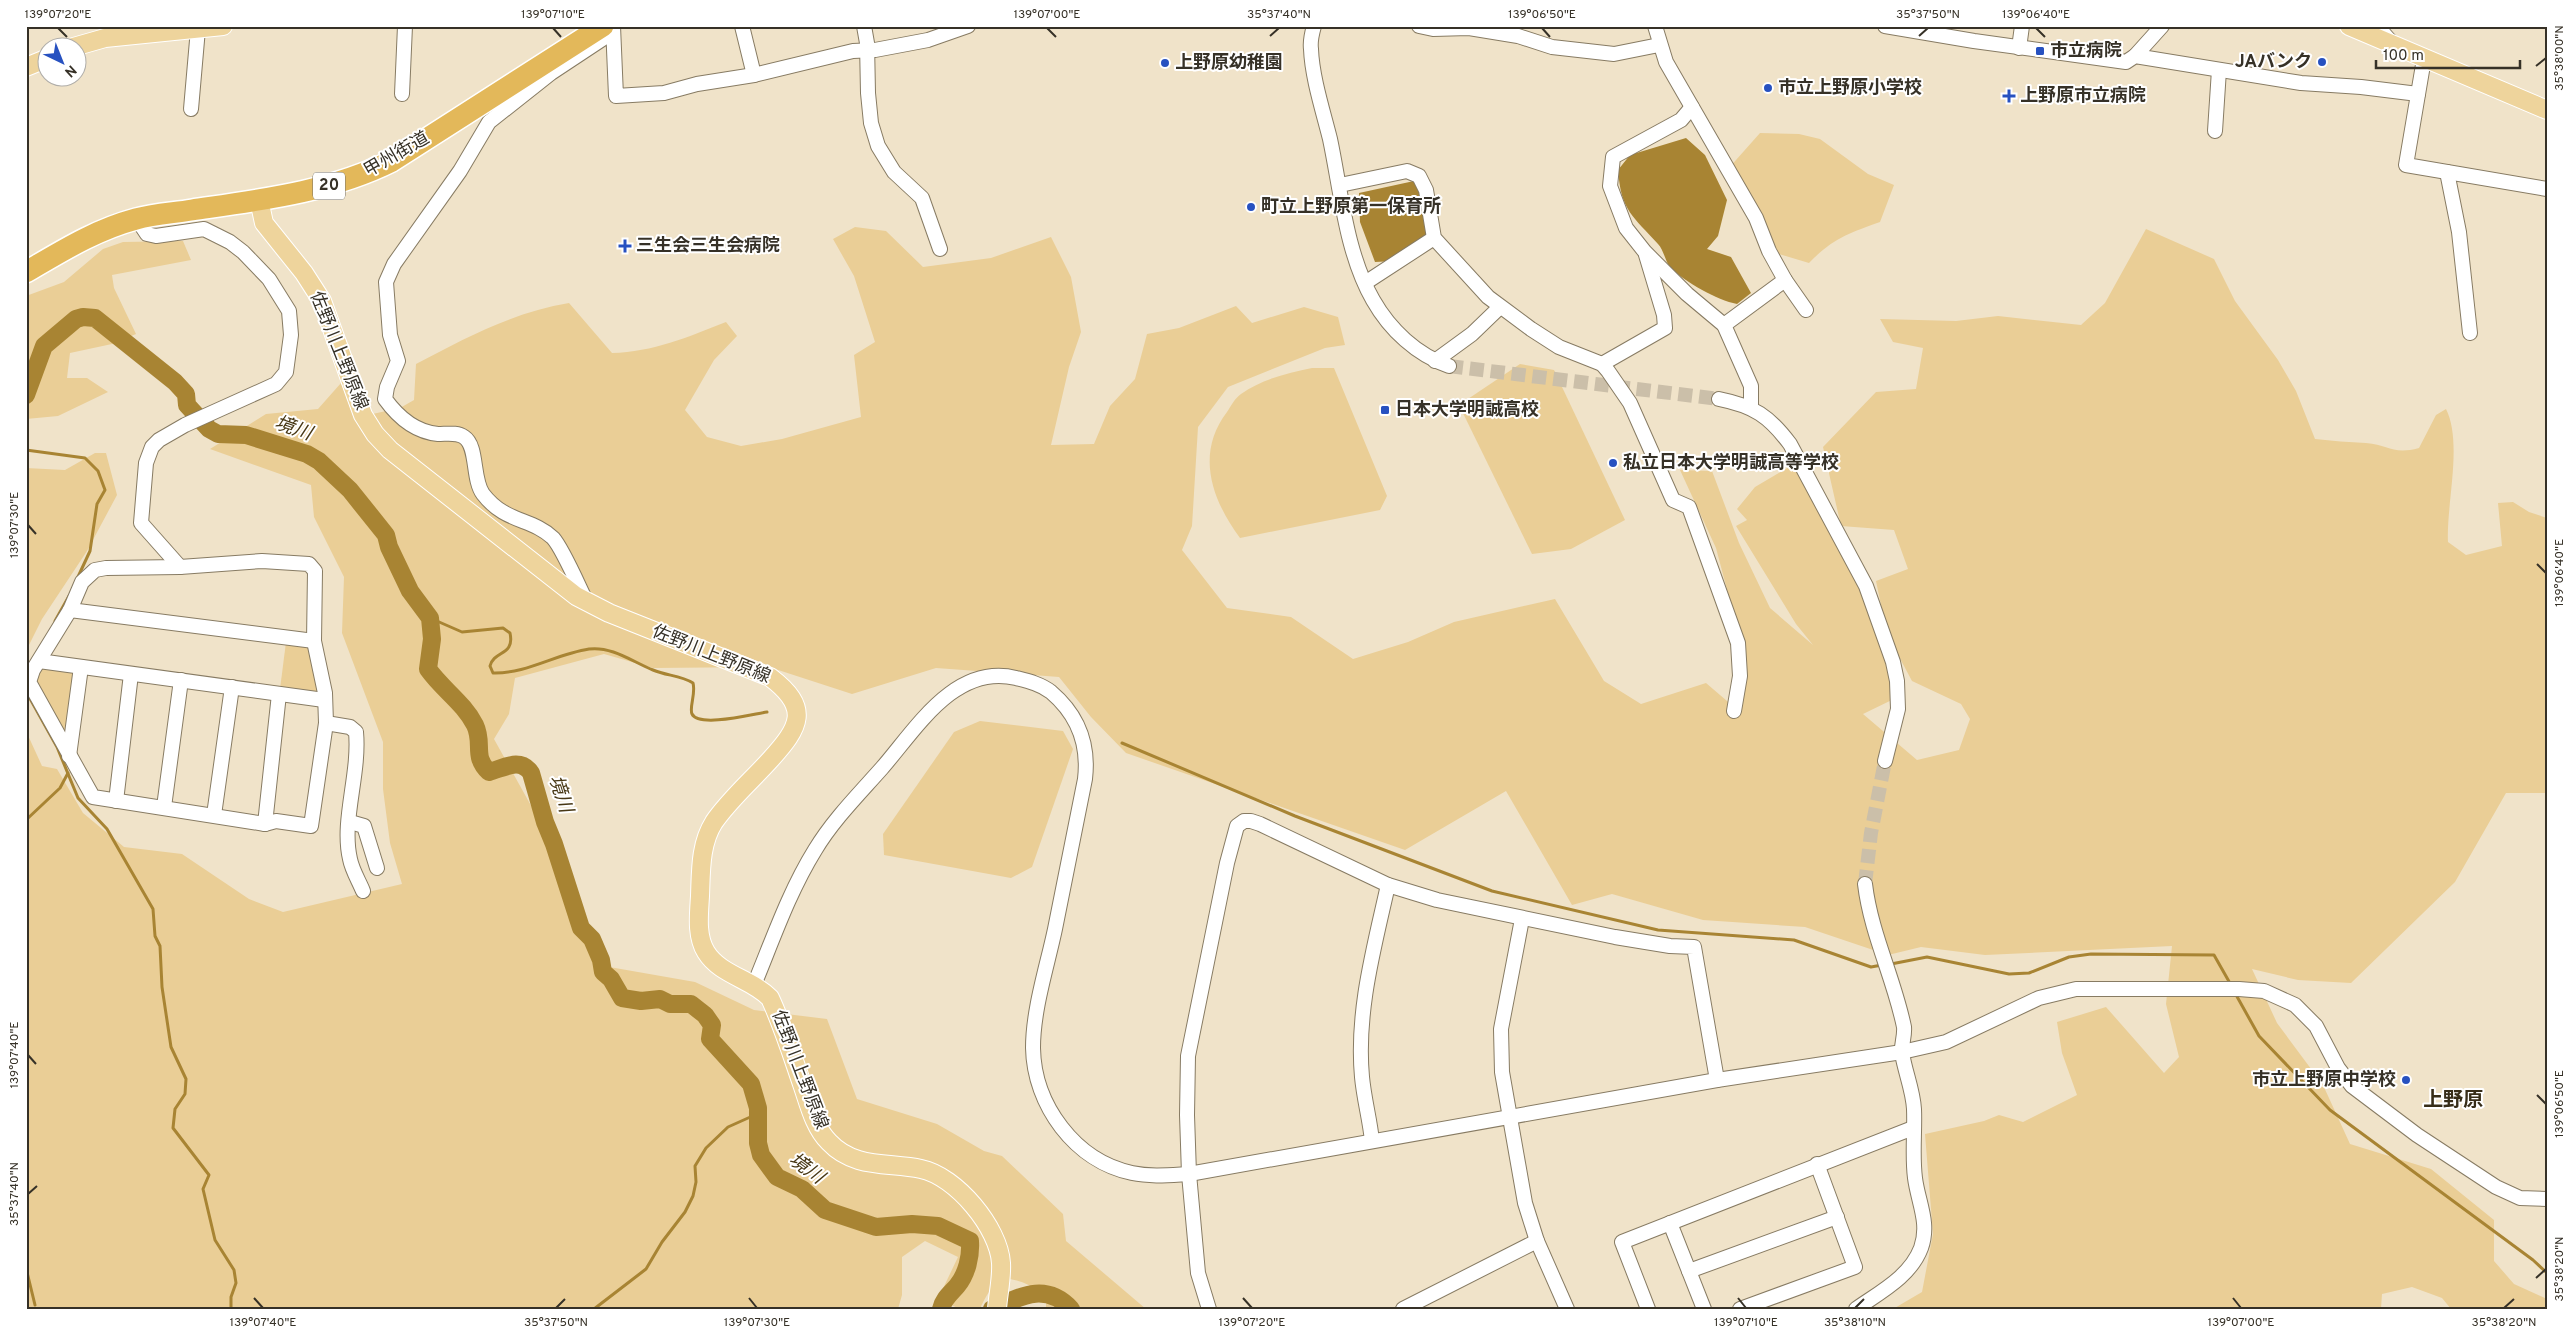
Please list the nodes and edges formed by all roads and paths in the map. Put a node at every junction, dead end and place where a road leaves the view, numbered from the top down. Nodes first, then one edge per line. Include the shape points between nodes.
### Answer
1 (223, 26) edge
2 (405, 26) edge
3 (742, 26) edge
4 (864, 26) edge
5 (968, 26) edge
6 (1314, 26) edge
7 (1419, 26) edge
8 (1656, 26) edge
9 (2022, 26) edge
10 (2162, 26) edge
11 (2348, 26) edge
12 (2377, 26) edge
13 (1889, 27) edge
14 (610, 28) edge
15 (198, 29) junction
16 (88, 43) edge
17 (1659, 45) junction
18 (2393, 45) junction
19 (2019, 48) junction
20 (868, 51) junction
21 (2135, 56) junction
22 (2424, 59) junction
23 (38, 62) edge
24 (26, 67) edge
25 (2219, 70) junction
26 (754, 75) junction
27 (402, 94) dead end
28 (2418, 94) junction
29 (1692, 107) junction
30 (191, 109) dead end
31 (2547, 110) edge
32 (2215, 131) dead end
33 (2447, 172) junction
34 (1340, 185) junction
35 (2547, 188) edge
36 (258, 200) junction
37 (137, 219) junction
38 (1434, 238) junction
39 (940, 249) dead end
40 (1645, 252) junction
41 (26, 272) edge
42 (1785, 280) junction
43 (1365, 283) junction
44 (1500, 306) junction
45 (1806, 310) dead end
46 (1724, 325) junction
47 (2470, 333) dead end
48 (1435, 361) junction
49 (1602, 364) junction
50 (1450, 366) tunnel mouth
51 (1719, 399) tunnel mouth
52 (1752, 408) junction
53 (180, 566) junction
54 (587, 603) junction
55 (70, 610) junction
56 (314, 640) junction
57 (39, 661) junction
58 (81, 667) junction
59 (132, 674) junction
60 (180, 680) junction
61 (232, 687) junction
62 (279, 694) junction
63 (324, 700) junction
64 (1734, 711) dead end
65 (326, 723) junction
66 (69, 756) junction
67 (1885, 761) tunnel mouth
68 (116, 801) junction
69 (164, 807) junction
70 (214, 815) junction
71 (350, 822) junction
72 (265, 824) junction
73 (378, 866) dead end
74 (1865, 884) tunnel mouth
75 (1388, 885) junction
76 (364, 891) dead end
77 (1522, 919) junction
78 (754, 985) junction
79 (1902, 1052) junction
80 (1716, 1080) junction
81 (1508, 1118) junction
82 (1913, 1128) junction
83 (1372, 1141) junction
84 (1817, 1164) junction
85 (1189, 1174) junction
86 (2547, 1199) edge
87 (1837, 1217) junction
88 (1670, 1223) junction
89 (1537, 1241) junction
90 (1689, 1271) junction
91 (997, 1302) edge
92 (1209, 1309) edge
93 (1403, 1309) edge
94 (1567, 1309) edge
95 (1648, 1309) edge
96 (1704, 1309) edge
97 (1740, 1309) edge
98 (1856, 1309) edge

1 - 15 main road
2 - 27 street
3 - 26 street
4 - 20 street
5 - 20 street via 928,40
6 - 34 street via 1311,49
7 - 17 street via 1479,30 1518,36 1552,47 1614,54
8 - 17 street
9 - 19 street
10 - 21 street
11 - 18 main road
12 - 18 street
13 - 19 street
14 - 26 street via 616,96 664,93
14 - 36 highway, 甲州街道 / 20 via 378,168 343,182
14 - 54 street via 488,122 460,171 394,264 386,282 390,334 398,361 385,399 403,419 421,430 458,434 468,440 481,492 499,511 543,530 553,539
15 - 16 main road via 105,38
15 - 30 street
17 - 29 street
18 - 22 main road
19 - 21 street via 2126,62
20 - 26 street
20 - 39 street via 870,123 878,146 894,172 922,198
21 - 25 street
22 - 28 street
22 - 31 main road
23 - 24 main road
25 - 28 street via 2301,83
25 - 32 street
28 - 33 street via 2406,165
29 - 40 street via 1680,120 1613,157 1610,186 1617,208 1626,228
29 - 42 street via 1756,218
33 - 35 street
33 - 47 street via 2459,232
34 - 38 street via 1407,171 1419,176 1426,190
34 - 43 street
36 - 37 highway, 甲州街道 / 20
36 - 54 main road, 佐野川上野原線 via 264,223 322,301 363,415 375,434 390,450
37 - 41 highway, 甲州街道 / 20 via 80,240
37 - 53 street via 147,234 156,236 204,229 218,234 243,252 269,279 288,311 291,335 290,356 281,379 158,440 148,453 141,522
38 - 43 street
38 - 44 street
40 - 46 street
40 - 49 street via 1665,328
42 - 45 street
42 - 46 street
43 - 48 street via 1392,328
44 - 48 street via 1472,334
44 - 49 street via 1559,347
46 - 52 street via 1751,386
48 - 50 street
49 - 64 street via 1630,403 1673,500 1688,507 1738,644 1740,676
51 - 52 street
52 - 67 street via 1769,419 1790,444 1866,586 1897,681 1898,709
53 - 55 street via 95,570 82,582
53 - 56 street via 262,561 309,564 315,571
54 - 78 main road, 佐野川上野原線 via 770,677 793,701 797,722 793,732 714,822 704,848 699,920 703,946 716,964
55 - 56 street
55 - 57 street
56 - 63 street
57 - 58 street
57 - 66 street via 29,682
58 - 59 street
58 - 66 street
59 - 60 street
59 - 68 street
60 - 61 street
60 - 69 street
61 - 62 street
61 - 70 street
62 - 63 street
62 - 72 street
63 - 65 street
65 - 71 street via 350,727 356,732 358,760
65 - 72 street via 311,826 276,821
66 - 68 street via 93,797
68 - 69 street
69 - 70 street
70 - 72 street
71 - 73 street via 364,826
71 - 76 street via 350,860
74 - 79 street via 1869,913 1904,1030
75 - 77 street
75 - 83 street via 1367,981 1361,1040 1362,1077
75 - 85 street via 1260,824 1244,821 1237,826 1188,1056
77 - 80 street via 1615,938 1694,947
77 - 81 street via 1501,1029
78 - 85 street via 788,901 815,850 934,708 955,690 994,675 1037,684 1059,699 1077,723 1086,751 1086,767 1034,1032 1034,1061 1040,1088 1069,1137 1104,1162 1131,1173 1153,1176
78 - 91 main road, 佐野川上野原線 via 772,1003 814,1120 829,1142 848,1158 923,1169 960,1191 993,1235 999,1249 1002,1264
79 - 80 street
79 - 82 street via 1914,1108
79 - 86 street via 1946,1042 2039,998 2076,988 2264,991 2296,1004 2316,1026 2338,1068 2366,1098 2496,1187 2520,1198
80 - 81 street
81 - 83 street
81 - 89 street via 1525,1203
82 - 84 street
82 - 98 street via 1914,1177 1926,1222 1925,1234 1914,1262 1905,1272 1891,1286
83 - 85 street
84 - 87 street
84 - 88 street
85 - 92 street via 1198,1273
87 - 90 street
87 - 97 street via 1855,1266
88 - 90 street
88 - 95 street via 1622,1242
89 - 93 street
89 - 94 street
90 - 96 street

